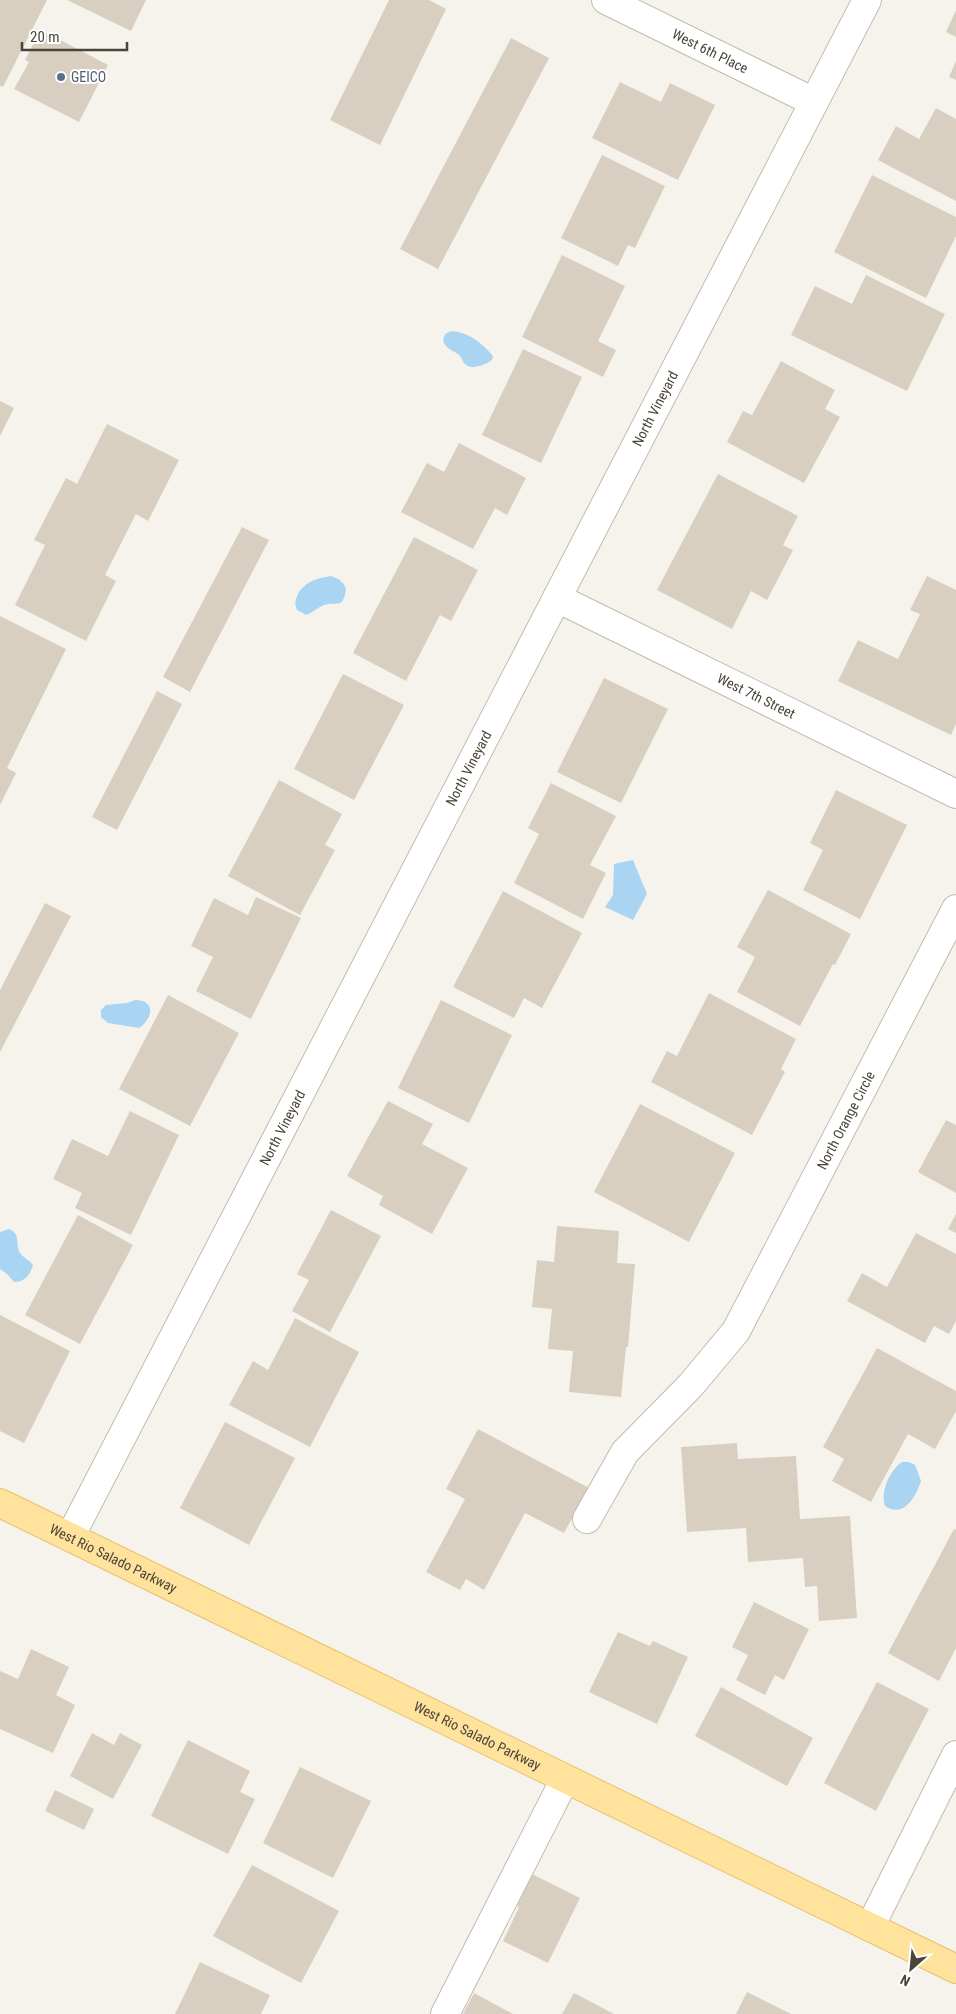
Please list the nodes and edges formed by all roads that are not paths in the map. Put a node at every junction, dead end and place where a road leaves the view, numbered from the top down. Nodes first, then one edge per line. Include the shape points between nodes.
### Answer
1 (606, 0) edge
2 (867, 0) edge
3 (814, 102) junction
4 (557, 598) junction
5 (956, 794) edge
6 (956, 909) edge
7 (0, 1503) edge
8 (587, 1519) dead end
9 (70, 1537) junction
10 (956, 1754) edge
11 (565, 1779) junction
12 (870, 1927) junction
13 (956, 1969) edge
14 (446, 2014) edge

1 - 3 street, West 6th Place
2 - 3 street, North Vineyard
3 - 4 street, North Vineyard
4 - 5 street, West 7th Street
4 - 9 street, North Vineyard
6 - 8 street, North Orange Circle via 736,1331 691,1385 625,1452
7 - 9 main road, West Rio Salado Parkway
9 - 11 main road, West Rio Salado Parkway
10 - 12 street
11 - 12 main road, West Rio Salado Parkway
11 - 14 street
12 - 13 main road, West Rio Salado Parkway

